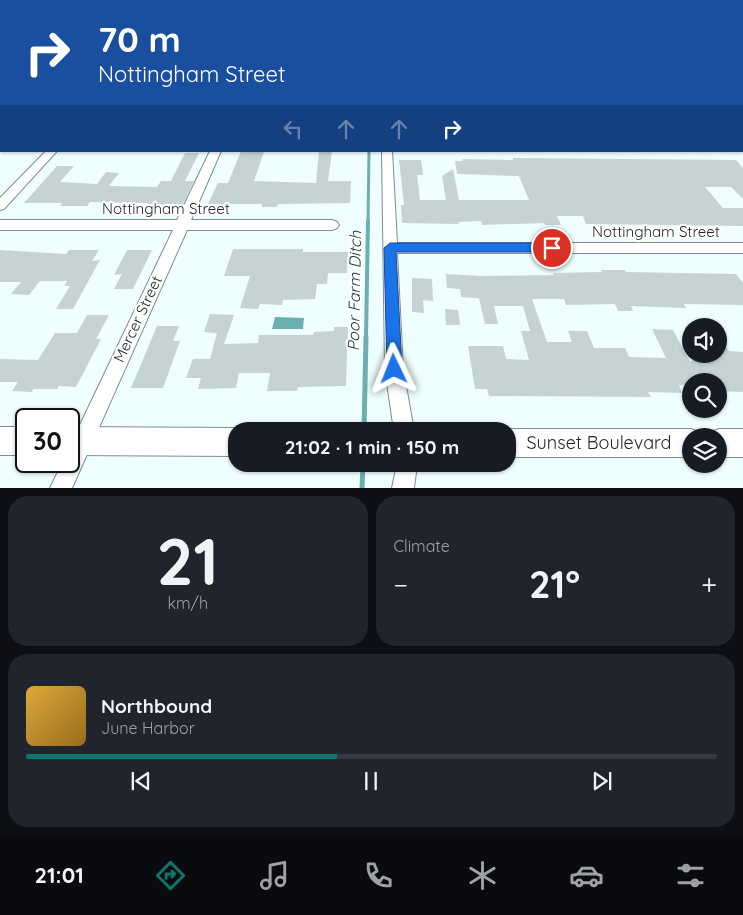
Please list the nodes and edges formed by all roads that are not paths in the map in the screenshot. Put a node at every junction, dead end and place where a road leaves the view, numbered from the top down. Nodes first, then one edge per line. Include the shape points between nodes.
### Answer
1 (51, 152) edge
2 (216, 152) edge
3 (386, 152) edge
4 (0, 206) edge
5 (0, 225) edge
6 (182, 225) junction
7 (332, 225) dead end
8 (390, 248) junction
9 (743, 248) edge
10 (403, 422) edge
11 (80, 431) edge
12 (0, 441) edge
13 (15, 441) edge
14 (80, 441) edge
15 (228, 442) edge
16 (516, 443) edge
17 (682, 443) edge
18 (727, 443) edge
19 (743, 443) edge
20 (406, 472) edge
21 (65, 473) edge
22 (61, 488) edge
23 (403, 488) edge

1 - 4 street
2 - 6 street, Mercer Street
3 - 8 street
5 - 6 street, Nottingham Street
6 - 7 street, Nottingham Street
6 - 11 street, Mercer Street
8 - 9 street, Nottingham Street
8 - 10 street via 394,369
12 - 13 street
14 - 15 street
16 - 17 street, Sunset Boulevard
18 - 19 street
20 - 23 street
21 - 22 street, Mercer Street

